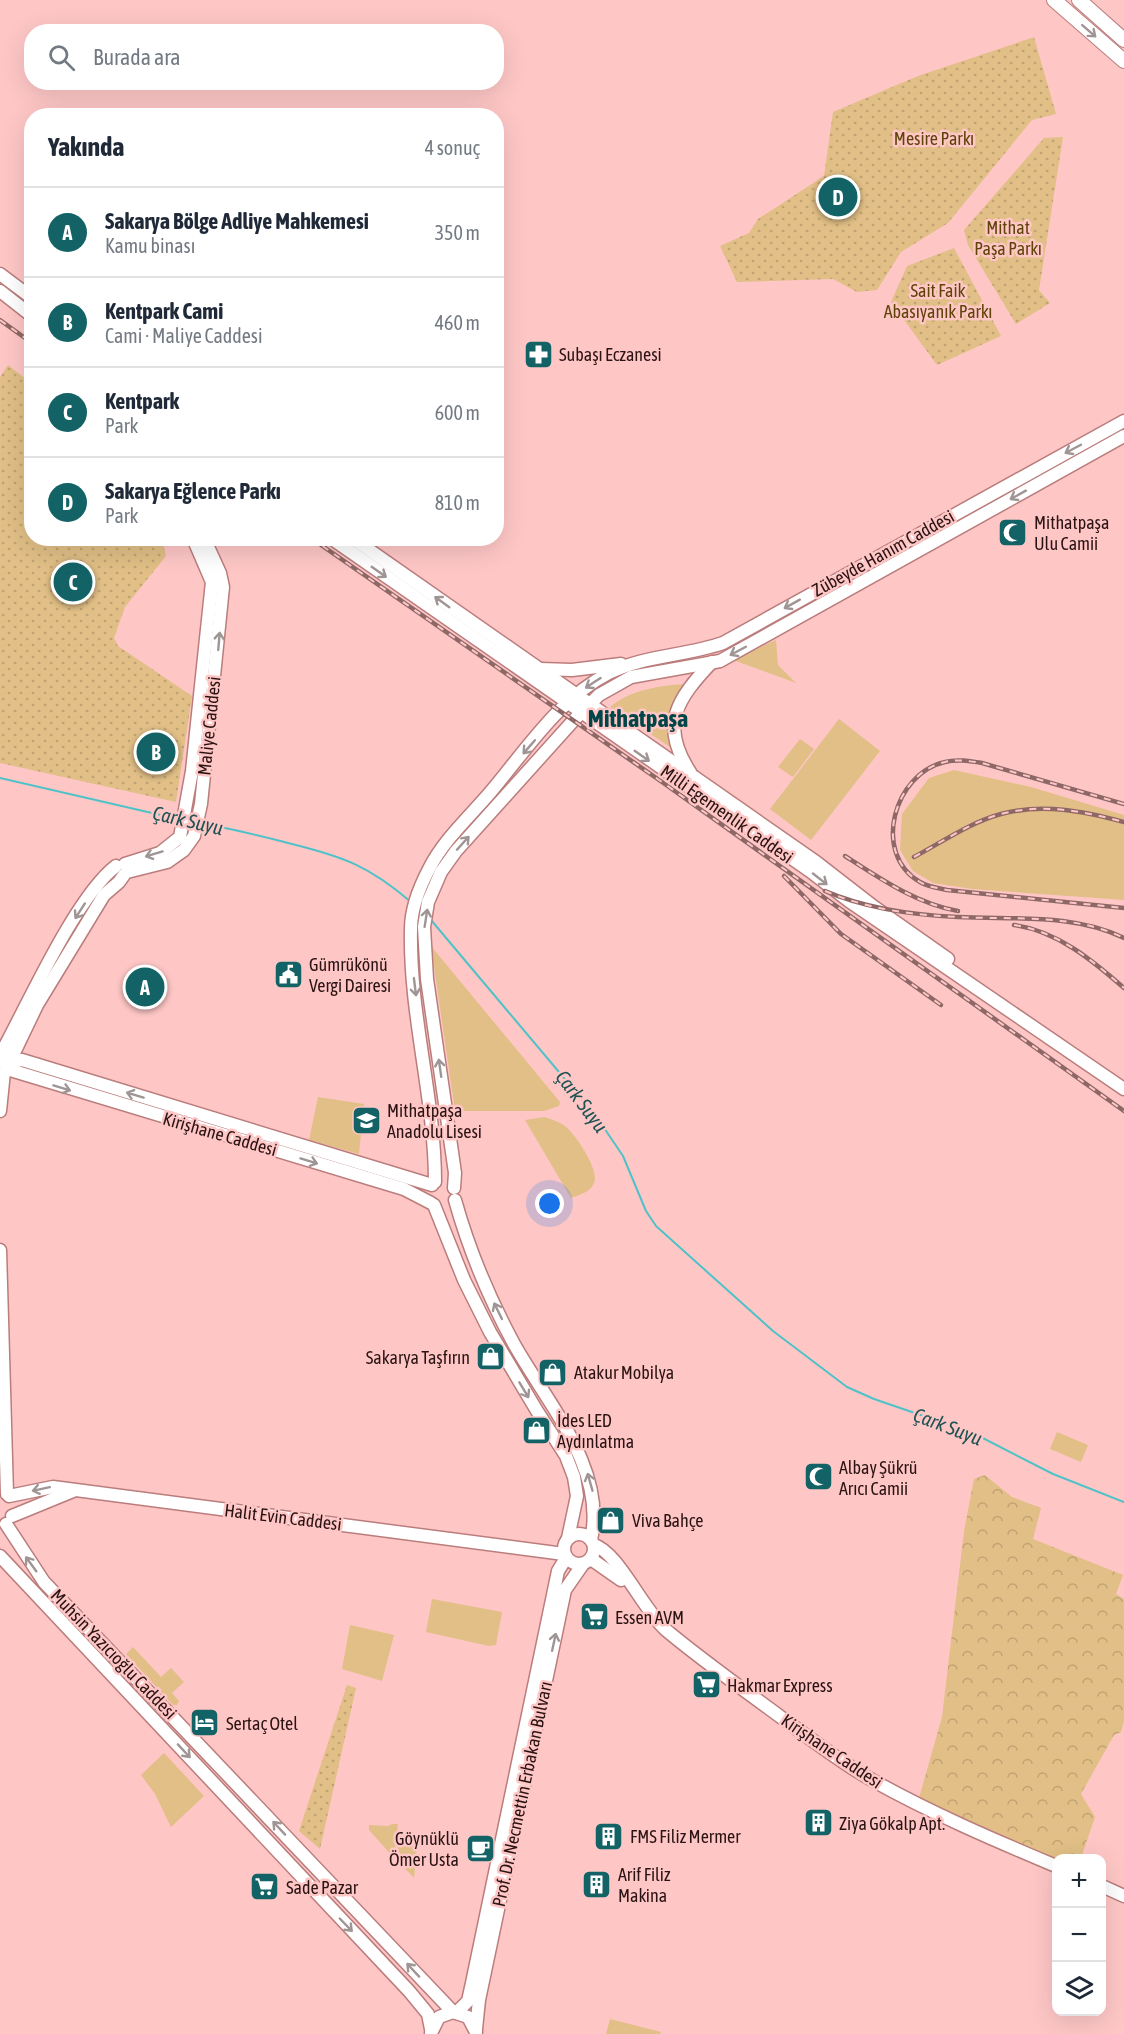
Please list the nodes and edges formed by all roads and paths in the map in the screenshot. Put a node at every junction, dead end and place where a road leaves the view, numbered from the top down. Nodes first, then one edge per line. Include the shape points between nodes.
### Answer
1 (1054, 0) edge
2 (1079, 0) edge
3 (1124, 40) edge
4 (1124, 61) edge
5 (0, 274) edge
6 (0, 291) edge
7 (24, 292) edge
8 (24, 310) edge
9 (1124, 421) edge
10 (1124, 435) edge
11 (196, 546) edge
12 (208, 546) edge
13 (343, 546) edge
14 (363, 546) edge
15 (634, 662) junction
16 (712, 662) junction
17 (536, 668) junction
18 (572, 700) junction
19 (585, 709) junction
20 (694, 778) junction
21 (123, 869) junction
22 (426, 889) junction
23 (3, 1066) edge
24 (1124, 1081) edge
25 (1124, 1089) edge
26 (0, 1111) edge
27 (433, 1184) junction
28 (454, 1194) junction
29 (433, 1204) junction
30 (0, 1250) edge
31 (74, 1491) junction
32 (5, 1493) edge
33 (6, 1522) edge
34 (593, 1542) junction
35 (566, 1548) junction
36 (0, 1556) edge
37 (587, 1562) junction
38 (635, 1593) junction
39 (1052, 1864) edge
40 (1106, 1888) edge
41 (1124, 1896) edge
42 (472, 1983) junction
43 (440, 1998) junction
44 (455, 2012) junction
45 (431, 2032) edge
46 (476, 2032) edge

1 -> 4 main road
2 - 3 main road
5 - 7 main road
6 - 8 main road
9 -> 15 main road, Zübeyde Hanım Caddesi via 723,643
10 -> 16 main road, Zübeyde Hanım Caddesi via 783,627
11 -> 21 main road, Maliye Caddesi via 212,582 188,800 180,837 160,853
21 -> 12 main road, Maliye Caddesi via 174,859 194,836 201,804 223,587
13 -> 18 main road, Milli Egemenlik Caddesi
17 -> 14 main road, Milli Egemenlik Caddesi
15 - 17 main road, Zübeyde Hanım Caddesi via 572,670
15 -> 18 main road, Zübeyde Hanım Caddesi via 609,673
16 - 19 main road, Zübeyde Hanım Caddesi via 631,677 599,695
16 - 20 main road, Zübeyde Hanım Caddesi via 681,698 674,717 679,755
17 - 18 main road, Milli Egemenlik Caddesi
18 - 19 main road, Milli Egemenlik Caddesi
18 -> 22 main road via 445,845
19 - 20 main road, Milli Egemenlik Caddesi
22 -> 19 main road
19 -> 25 main road, Milli Egemenlik Caddesi
20 - 24 main road, Milli Egemenlik Caddesi
21 - 23 main road
22 -> 27 main road via 416,898 411,928 435,1160
28 -> 22 main road via 455,1173 424,944
23 - 26 main road
27 -> 23 main road, Kirişhane Caddesi via 22,1060
23 -> 29 main road, Kirişhane Caddesi via 404,1190
27 - 28 main road via 448,1182
27 - 29 main road via 429,1193
28 - 29 main road via 445,1208
34 -> 28 main road via 594,1504 580,1454 513,1343 470,1252
29 -> 35 main road, Prof. Dr. Necmettin Erbakan Bulvarı via 490,1332 566,1455 577,1496
30 - 32 main road
31 -> 32 main road, Halit Evin Caddesi via 53,1487
31 - 33 main road, Halit Evin Caddesi
31 - 35 main road, Halit Evin Caddesi via 492,1544
32 - 33 main road via 13,1505
43 -> 33 main road, Muhsin Yazıcıoğlu Caddesi via 44,1582
34 - 35 main road via 583,1534
34 - 37 main road
34 - 38 main road, Kirişhane Caddesi via 603,1547
35 - 37 main road, Kirişhane Caddesi via 573,1564
35 - 42 main road, Prof. Dr. Necmettin Erbakan Bulvarı
36 -> 45 main road, Muhsin Yazıcıoğlu Caddesi via 409,1991 428,2014
37 - 38 main road, Kirişhane Caddesi via 617,1576
46 -> 37 main road, Prof. Dr. Necmettin Erbakan Bulvarı via 479,2000 564,1590
38 - 39 main road, Kirişhane Caddesi via 663,1628 688,1648 869,1778 920,1806
40 - 41 main road
42 - 43 main road via 461,2003 453,2005
42 - 44 main road, Prof. Dr. Necmettin Erbakan Bulvarı via 468,2001
43 - 44 main road, Muhsin Yazıcıoğlu Caddesi
44 - 45 main road via 440,2017
44 - 46 main road, Muhsin Yazıcıoğlu Caddesi via 468,2017

